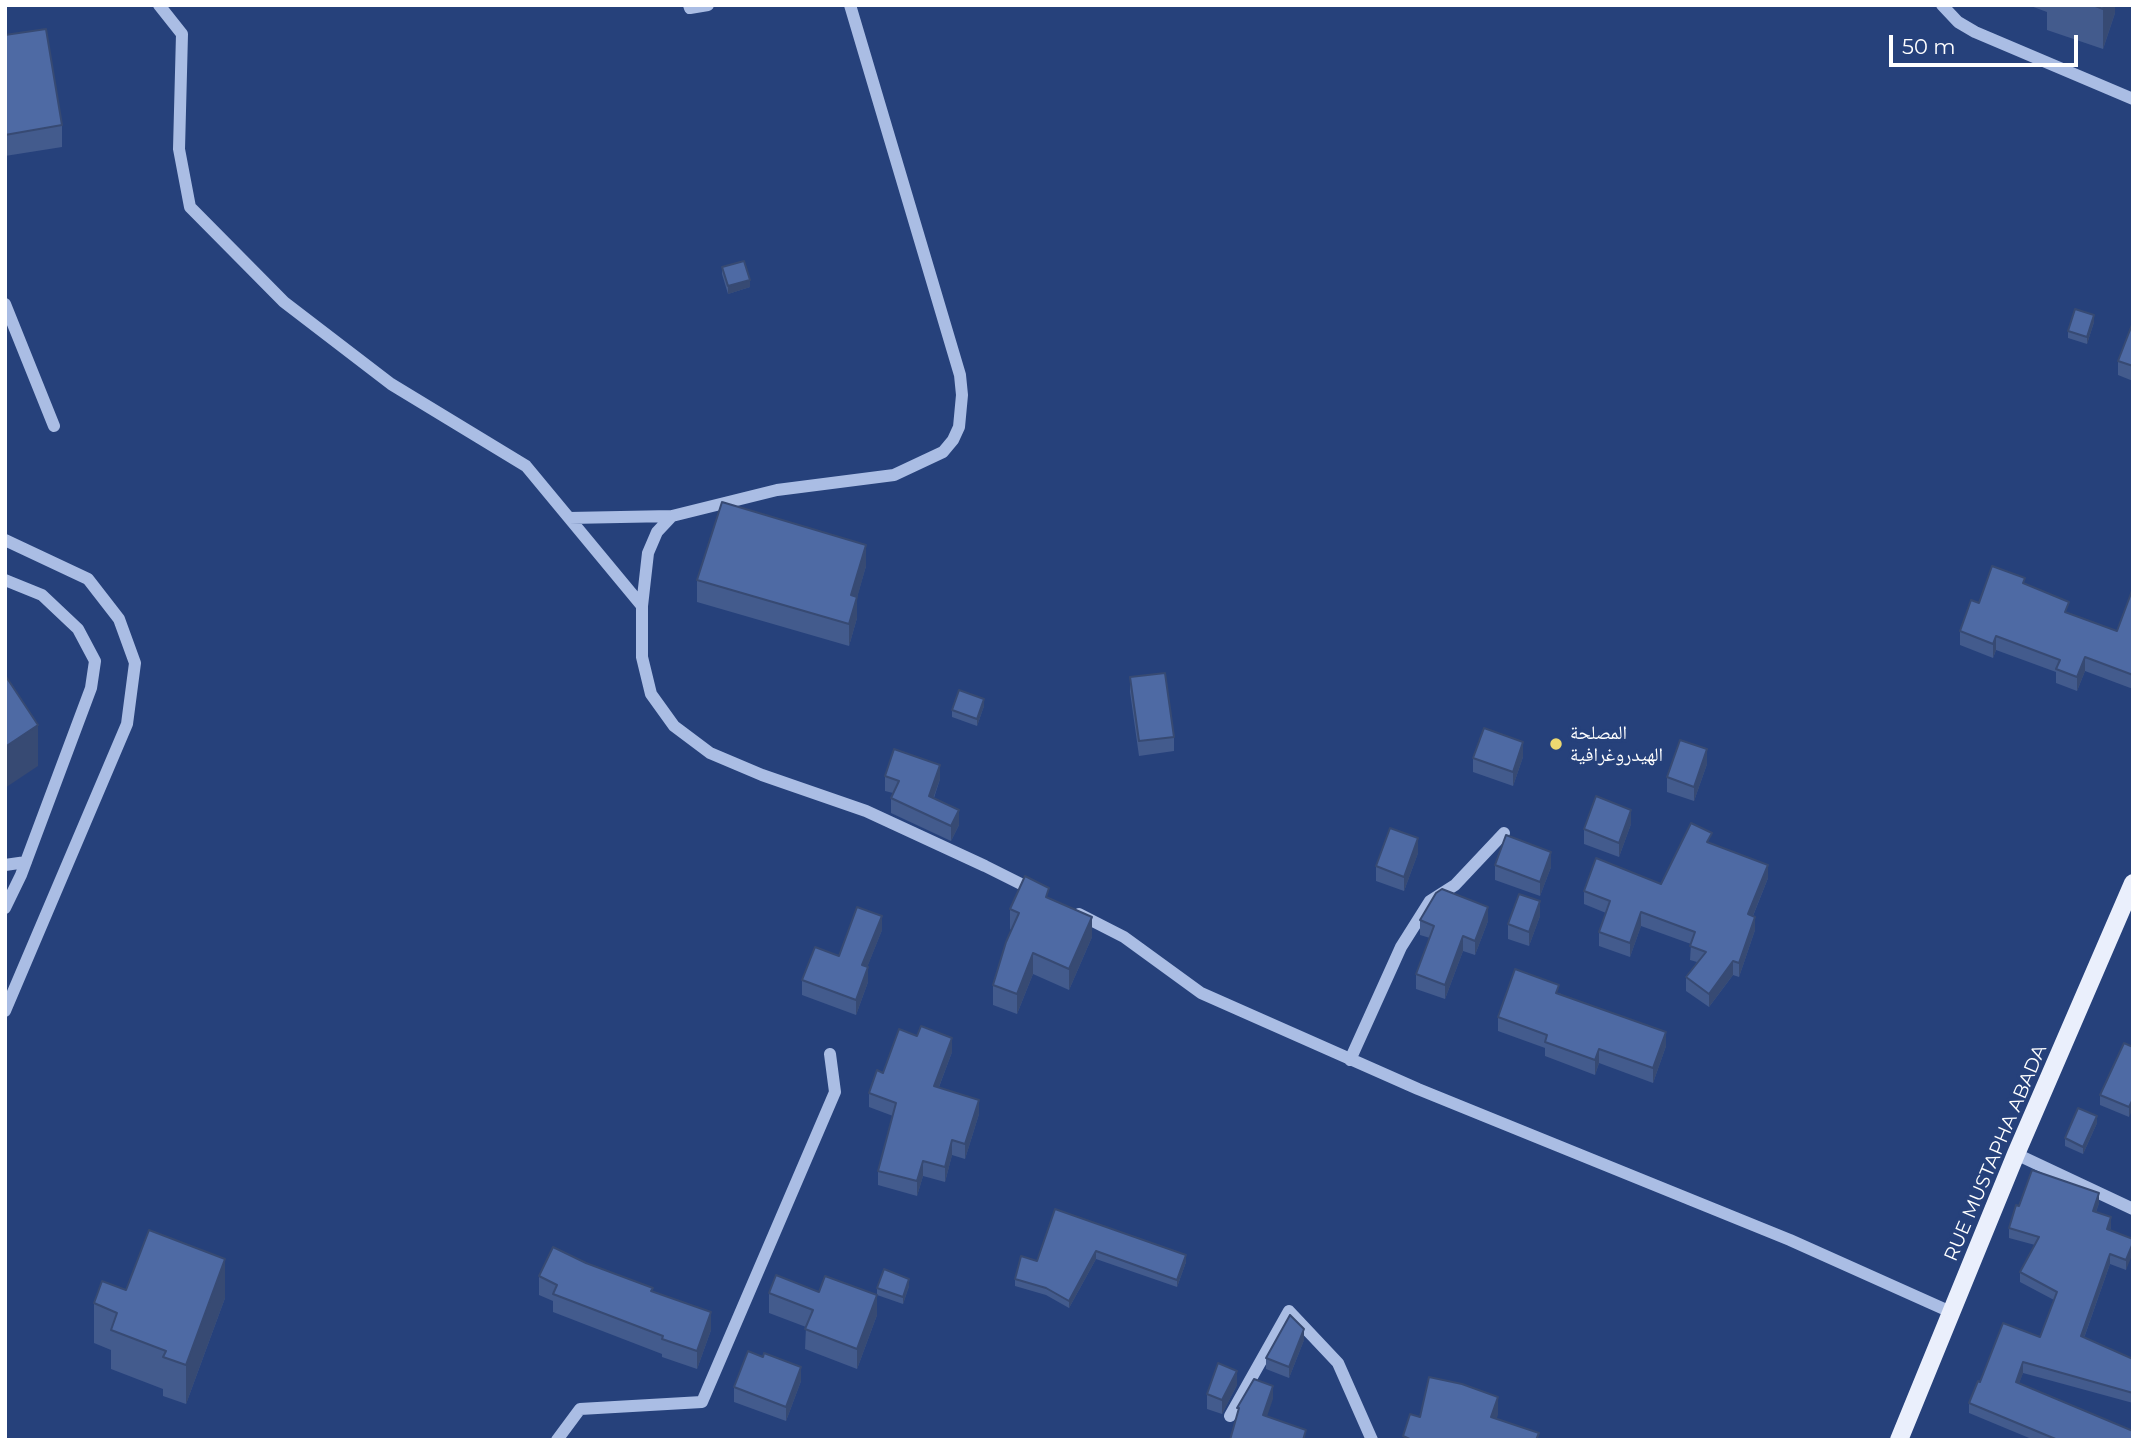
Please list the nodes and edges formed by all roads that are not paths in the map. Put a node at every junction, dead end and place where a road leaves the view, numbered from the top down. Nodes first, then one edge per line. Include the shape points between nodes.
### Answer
1 (159, 5) edge
2 (689, 5) edge
3 (708, 5) edge
4 (850, 5) edge
5 (1930, 5) edge
6 (1943, 7) edge
7 (2133, 99) edge
8 (5, 304) edge
9 (54, 426) dead end
10 (672, 516) junction
11 (569, 518) junction
12 (5, 540) edge
13 (5, 580) edge
14 (642, 606) junction
15 (1504, 833) edge
16 (26, 862) junction
17 (5, 865) edge
18 (2133, 883) edge
19 (1043, 895) edge
20 (1066, 907) edge
21 (5, 908) edge
22 (5, 1011) edge
23 (830, 1054) dead end
24 (1350, 1060) junction
25 (2016, 1154) junction
26 (2133, 1209) edge
27 (1953, 1312) junction
28 (1230, 1416) dead end
29 (557, 1440) edge
30 (1371, 1440) edge
31 (1899, 1440) edge

1 - 11 street via 182,34 179,149 190,207 284,302 391,384 526,466
2 - 3 street
4 - 10 street via 960,375 959,427 943,453 894,475 777,490
5 - 6 street
6 - 7 street via 1975,32
8 - 9 street
10 - 11 street
10 - 14 street via 657,532 648,553
11 - 14 street
12 - 22 street via 88,579 119,619 135,663 127,724
13 - 16 street via 42,595 78,629 95,661 91,688
14 - 19 street via 642,657 651,694 674,726 710,753 866,811
15 - 24 street via 1455,885 1430,901 1401,947
16 - 17 street
16 - 21 street
18 - 25 main road, RUE MUSTAPHA ABADA
20 - 24 street via 1124,937 1201,993
23 - 29 street via 835,1093 702,1402 580,1409
24 - 27 street via 1790,1240
25 - 26 street
25 - 27 main road, RUE MUSTAPHA ABADA
27 - 31 main road, RUE MUSTAPHA ABADA
28 - 30 street via 1289,1311 1338,1363

